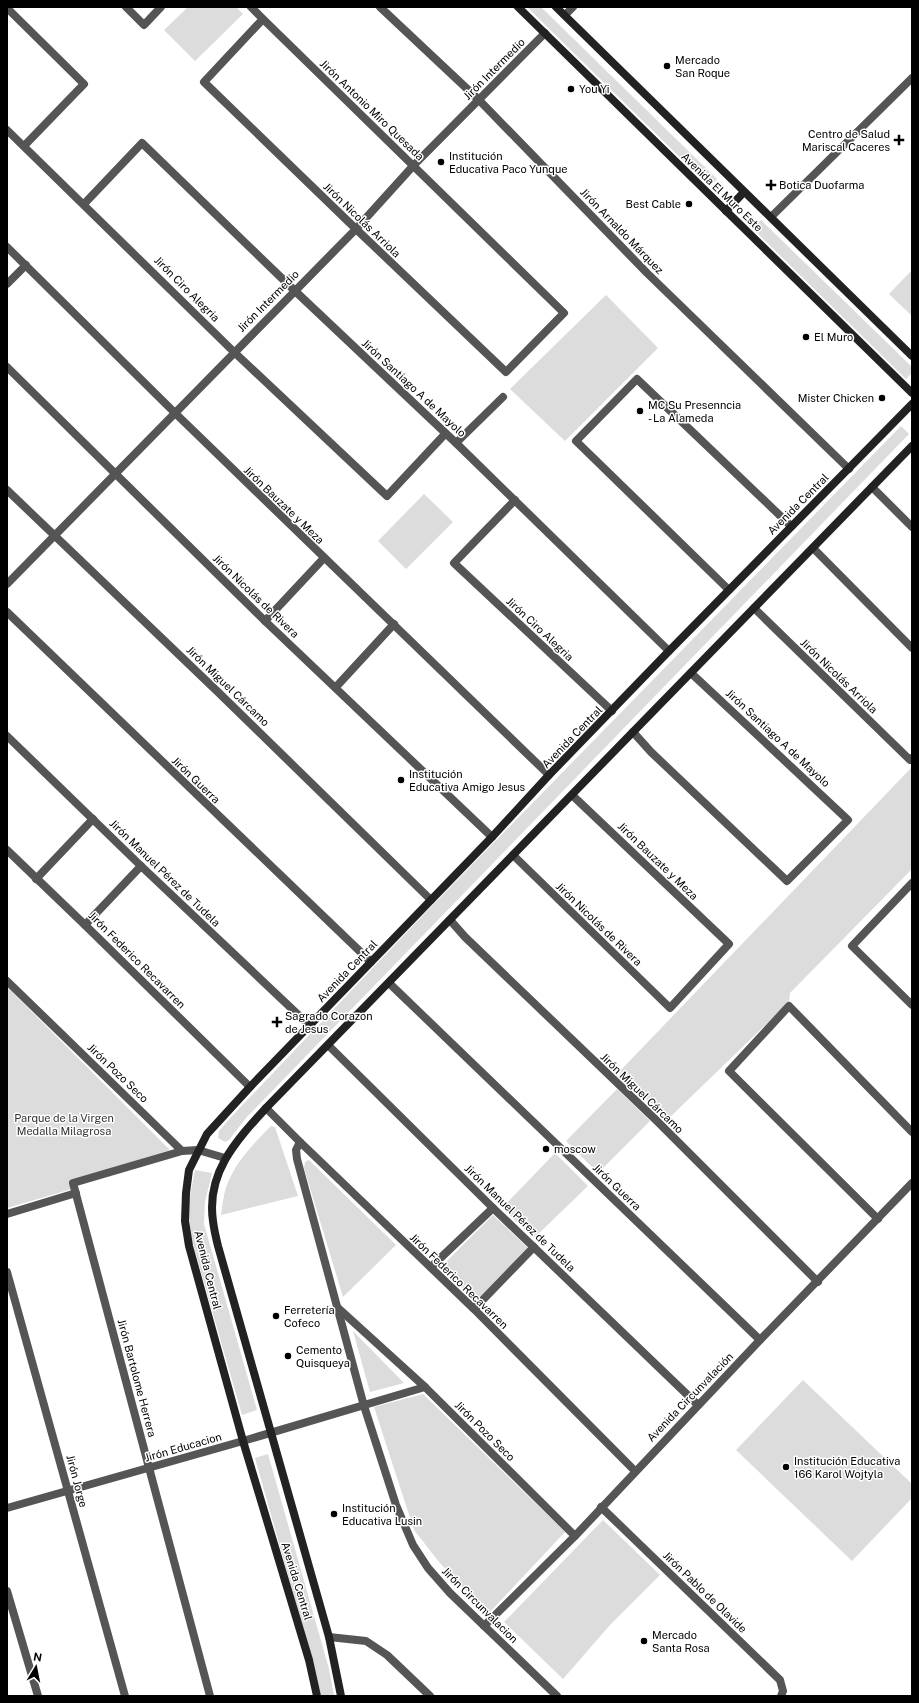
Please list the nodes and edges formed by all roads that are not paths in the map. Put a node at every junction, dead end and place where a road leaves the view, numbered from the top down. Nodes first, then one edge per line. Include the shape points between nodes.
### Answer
1 (126, 7) edge
2 (161, 7) edge
3 (251, 7) edge
4 (380, 7) edge
5 (518, 7) edge
6 (556, 7) edge
7 (573, 7) edge
8 (7, 8) edge
9 (565, 15) junction
10 (263, 19) junction
11 (545, 34) junction
12 (912, 78) edge
13 (479, 100) junction
14 (7, 130) edge
15 (24, 146) junction
16 (414, 166) junction
17 (744, 192) junction
18 (84, 204) junction
19 (726, 211) junction
20 (771, 217) junction
21 (356, 229) junction
22 (7, 247) edge
23 (26, 265) junction
24 (7, 284) edge
25 (294, 290) junction
26 (234, 352) junction
27 (912, 356) edge
28 (7, 367) edge
29 (506, 372) joint
30 (912, 392) edge
31 (503, 397) dead end
32 (912, 404) edge
33 (175, 413) junction
34 (445, 434) junction
35 (456, 443) junction
36 (912, 446) edge
37 (849, 469) junction
38 (115, 473) junction
39 (872, 487) junction
40 (7, 490) edge
41 (515, 500) junction
42 (791, 526) junction
43 (912, 527) edge
44 (54, 536) junction
45 (813, 548) junction
46 (324, 558) junction
47 (7, 584) edge
48 (728, 590) junction
49 (754, 608) junction
50 (7, 612) edge
51 (266, 621) junction
52 (394, 624) junction
53 (912, 648) edge
54 (670, 651) junction
55 (691, 672) junction
56 (336, 687) junction
57 (612, 712) junction
58 (633, 732) junction
59 (7, 736) edge
60 (911, 759) edge
61 (549, 775) junction
62 (572, 795) junction
63 (93, 819) junction
64 (492, 838) junction
65 (7, 850) edge
66 (513, 855) junction
67 (141, 866) junction
68 (36, 879) junction
69 (912, 883) edge
70 (431, 900) junction
71 (450, 920) junction
72 (85, 925) junction
73 (372, 962) junction
74 (7, 981) edge
75 (389, 983) junction
76 (912, 1005) edge
77 (670, 1008) joint
78 (309, 1025) junction
79 (328, 1045) junction
80 (250, 1087) junction
81 (266, 1108) junction
82 (912, 1132) edge
83 (300, 1142) junction
84 (198, 1150) junction
85 (182, 1151) junction
86 (225, 1158) junction
87 (912, 1183) edge
88 (76, 1193) junction
89 (493, 1208) junction
90 (7, 1214) edge
91 (878, 1219) junction
92 (534, 1247) junction
93 (431, 1267) junction
94 (7, 1272) edge
95 (818, 1282) junction
96 (338, 1307) junction
97 (474, 1309) junction
98 (760, 1340) junction
99 (425, 1387) junction
100 (698, 1405) junction
101 (364, 1406) junction
102 (270, 1432) junction
103 (243, 1441) junction
104 (150, 1468) junction
105 (635, 1471) junction
106 (68, 1490) junction
107 (7, 1508) edge
108 (601, 1508) junction
109 (575, 1536) junction
110 (7, 1592) edge
111 (484, 1626) junction
112 (328, 1637) junction
113 (552, 1694) edge
114 (38, 1696) edge
115 (125, 1696) edge
116 (210, 1696) edge
117 (317, 1696) edge
118 (341, 1696) edge
119 (430, 1696) edge
120 (781, 1696) edge

1 - 2 street via 144,25
3 - 10 street, Jirón Antonio Miro Quesada
4 - 13 street, Jirón Arnaldo Márquez
5 - 11 main road, Avenida El Muro Este
6 - 9 main road, Avenida El Muro Este
7 - 9 street
8 - 15 street via 84,84
9 - 17 main road, Avenida El Muro Este
10 - 16 street, Jirón Antonio Miro Quesada
10 - 21 street, Jirón Nicolás Arriola via 204,82
11 - 13 street, Jirón Intermedio
11 - 19 main road, Avenida El Muro Este
12 - 20 street
13 - 16 street, Jirón Intermedio
13 - 37 street, Jirón Arnaldo Márquez via 647,273
14 - 15 street, Jirón Ciro Alegria
15 - 18 street, Jirón Ciro Alegria
16 - 21 street, Jirón Intermedio
16 - 29 street, Jirón Antonio Miro Quesada via 564,313
17 - 19 main road
17 - 20 main road, Avenida El Muro Este
18 - 25 street, Jirón Santiago A de Mayolo via 142,143
18 - 26 street, Jirón Ciro Alegria
19 - 30 main road, Avenida El Muro Este
20 - 27 main road, Avenida El Muro Este
21 - 25 street, Jirón Intermedio
21 - 29 street, Jirón Nicolás Arriola
22 - 23 street, Jirón Bauzate y Meza
23 - 24 street
23 - 33 street, Jirón Bauzate y Meza
25 - 26 street, Jirón Intermedio
25 - 34 street, Jirón Santiago A de Mayolo
26 - 33 street, Jirón Intermedio
26 - 34 street, Jirón Ciro Alegria via 387,496
28 - 38 street, Jirón Nicolás de Rivera
31 - 35 street
32 - 37 main road, Avenida Central
33 - 38 street, Jirón Intermedio
33 - 46 street, Jirón Bauzate y Meza
34 - 35 street, Jirón Santiago A de Mayolo
35 - 41 street, Jirón Santiago A de Mayolo
36 - 39 main road, Avenida Central
37 - 42 main road, Avenida Central
38 - 44 street, Jirón Intermedio
38 - 51 street, Jirón Nicolás de Rivera
39 - 43 street
39 - 45 main road, Avenida Central
40 - 44 street, Jirón Miguel Cárcamo
41 - 54 street, Jirón Santiago A de Mayolo
41 - 57 street, Jirón Ciro Alegria via 454,563
42 - 48 main road, Avenida Central
42 - 48 street via 637,379 576,441
44 - 47 street, Jirón Intermedio
44 - 70 street, Jirón Miguel Cárcamo
45 - 49 main road, Avenida Central
45 - 53 street
46 - 51 street
46 - 52 street, Jirón Bauzate y Meza
48 - 54 main road, Avenida Central
49 - 55 main road, Avenida Central
49 - 60 street, Jirón Nicolás Arriola
50 - 73 street, Jirón Guerra
51 - 56 street, Jirón Nicolás de Rivera
52 - 56 street
52 - 61 street, Jirón Bauzate y Meza
54 - 57 main road, Avenida Central
55 - 58 main road, Avenida Central
55 - 58 street, Jirón Santiago A de Mayolo via 848,820 787,881
56 - 64 street, Jirón Nicolás de Rivera
57 - 61 main road, Avenida Central
58 - 62 main road, Avenida Central
59 - 63 street, Jirón Manuel Pérez de Tudela
61 - 64 main road, Avenida Central
62 - 66 main road, Avenida Central
62 - 77 street, Jirón Bauzate y Meza via 728,944
63 - 67 street, Jirón Manuel Pérez de Tudela
63 - 68 street
64 - 70 main road, Avenida Central
65 - 68 street, Jirón Federico Recavarren
66 - 71 main road, Avenida Central
66 - 77 street, Jirón Nicolás de Rivera
67 - 72 street
67 - 78 street, Jirón Manuel Pérez de Tudela
68 - 72 street, Jirón Federico Recavarren
69 - 76 street via 852,946
70 - 73 main road, Avenida Central
71 - 75 main road, Avenida Central
71 - 95 street, Jirón Miguel Cárcamo
72 - 80 street, Jirón Federico Recavarren
73 - 78 main road, Avenida Central
74 - 85 street, Jirón Pozo Seco
75 - 79 main road, Avenida Central
75 - 98 street, Jirón Guerra
78 - 80 main road, Avenida Central
79 - 81 main road, Avenida Central
79 - 89 street, Jirón Manuel Pérez de Tudela
80 - 84 main road, Avenida Central via 207,1134
81 - 83 street, Jirón Federico Recavarren
81 - 86 main road, Avenida Central via 235,1142
82 - 91 street via 789,1006 729,1071
83 - 93 street, Jirón Federico Recavarren
83 - 96 street, Jirón Circunvalacion via 296,1150 297,1159
84 - 85 street
84 - 86 street
84 - 103 main road, Avenida Central via 189,1170 185,1221 189,1246
85 - 88 street, Jirón Bartolome Herrera via 73,1183
86 - 102 main road, Avenida Central via 213,1193 212,1220
87 - 91 street, Avenida Circunvalación
88 - 90 street
88 - 104 street, Jirón Bartolome Herrera
89 - 92 street, Jirón Manuel Pérez de Tudela
89 - 93 street
91 - 95 street, Avenida Circunvalación
92 - 97 street
92 - 100 street, Jirón Manuel Pérez de Tudela
93 - 97 street, Jirón Federico Recavarren
94 - 106 street, Jirón Jorge
95 - 98 street, Avenida Circunvalación
96 - 99 street, Jirón Pozo Seco
96 - 101 street, Jirón Circunvalacion
97 - 105 street, Jirón Federico Recavarren
98 - 100 street, Avenida Circunvalación
99 - 101 street
99 - 109 street, Jirón Pozo Seco
100 - 105 street, Avenida Circunvalación
101 - 102 street, Jirón Educacion
101 - 111 street, Jirón Circunvalacion via 396,1506 413,1545 428,1568
102 - 103 street, Jirón Educacion
102 - 112 main road, Avenida Central
103 - 104 street, Jirón Educacion
103 - 117 main road, Avenida Central via 309,1660
104 - 106 street, Jirón Educacion
104 - 116 street, Jirón Bartolome Herrera
105 - 108 street, Avenida Circunvalación
106 - 107 street, Jirón Educacion
106 - 115 street, Jirón Jorge
108 - 109 street, Avenida Circunvalación
108 - 120 street, Jirón Pablo de Olavide via 780,1680 783,1691
109 - 111 street, Avenida Circunvalación
110 - 114 street
111 - 113 street, Jirón Circunvalacion
112 - 118 main road, Avenida Central
112 - 119 street via 366,1642 387,1655

